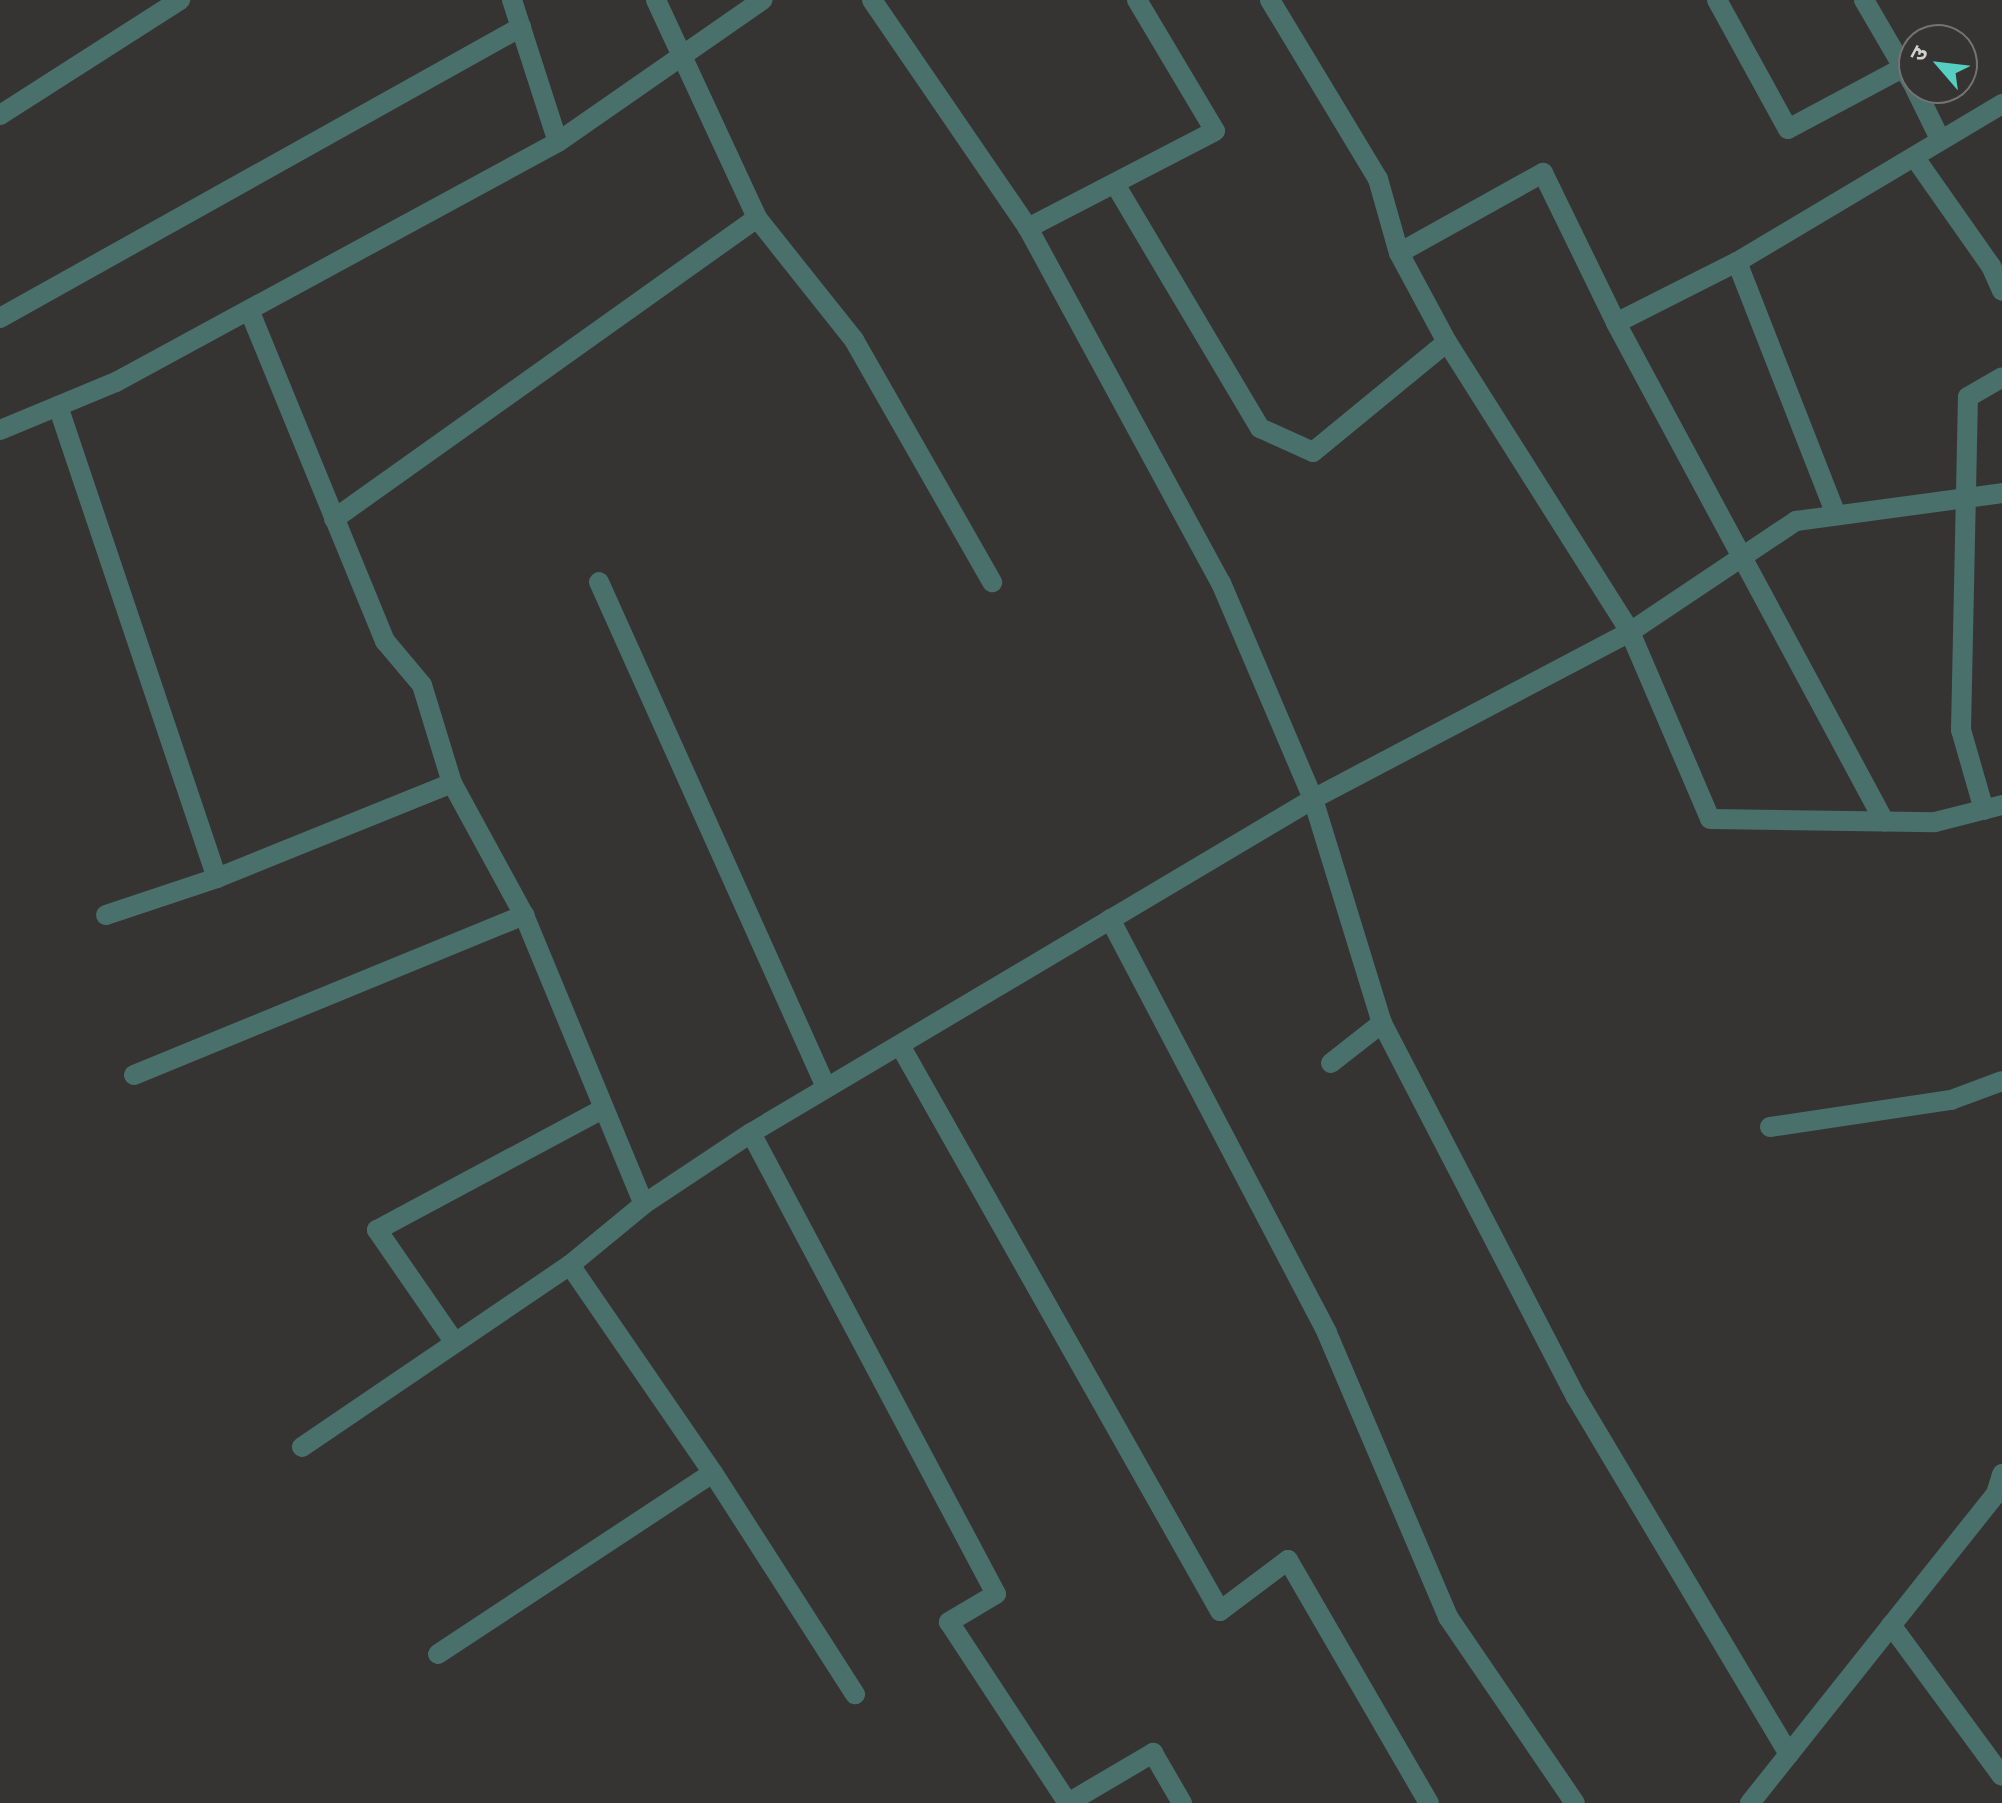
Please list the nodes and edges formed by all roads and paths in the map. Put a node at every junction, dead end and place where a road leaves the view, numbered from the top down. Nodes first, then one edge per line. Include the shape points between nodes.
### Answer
1 (180, 0) edge
2 (512, 0) edge
3 (656, 0) edge
4 (762, 0) edge
5 (872, 0) edge
6 (1137, 0) edge
7 (1270, 0) edge
8 (1717, 0) edge
9 (1864, 0) edge
10 (521, 27) junction
11 (685, 55) junction
12 (1898, 57) edge
13 (1898, 70) edge
14 (1922, 104) edge
15 (2002, 104) edge
16 (0, 115) edge
17 (1940, 139) junction
18 (558, 142) junction
19 (1915, 158) junction
20 (1115, 184) junction
21 (757, 218) junction
22 (1028, 228) junction
23 (1399, 253) junction
24 (1737, 262) junction
25 (2002, 291) edge
26 (250, 312) junction
27 (0, 318) edge
28 (1616, 323) junction
29 (1447, 342) junction
30 (2002, 377) edge
31 (58, 406) junction
32 (0, 430) edge
33 (2002, 493) edge
34 (1969, 498) junction
35 (1836, 515) junction
36 (334, 519) junction
37 (1740, 559) junction
38 (599, 582) dead end
39 (992, 582) dead end
40 (1630, 632) junction
41 (452, 783) junction
42 (1313, 799) junction
43 (1993, 808) edge
44 (1884, 821) junction
45 (217, 878) junction
46 (106, 915) dead end
47 (524, 915) junction
48 (1110, 919) junction
49 (1382, 1023) junction
50 (901, 1047) junction
51 (1331, 1063) dead end
52 (134, 1075) dead end
53 (2002, 1081) edge
54 (826, 1087) junction
55 (601, 1110) junction
56 (1770, 1127) dead end
57 (751, 1133) junction
58 (644, 1204) junction
59 (570, 1265) junction
60 (453, 1340) junction
61 (302, 1447) dead end
62 (713, 1473) junction
63 (2002, 1474) edge
64 (1891, 1625) junction
65 (438, 1654) dead end
66 (855, 1694) dead end
67 (1789, 1754) junction
68 (2002, 1776) edge
69 (1182, 1803) edge
70 (1429, 1803) edge
71 (1575, 1803) edge
72 (1750, 1803) edge

1 - 16 street
2 - 10 street
3 - 11 street
4 - 11 street
5 - 22 street
6 - 20 street via 1215,131
7 - 23 street via 1378,179
8 - 13 street via 1788,129
9 - 12 street
10 - 18 street
10 - 27 street
11 - 18 street
11 - 21 street
14 - 17 street
15 - 17 street
17 - 19 street
18 - 26 street
19 - 24 street
19 - 25 street via 1991,266
20 - 22 street
20 - 29 street via 1260,428 1313,452
21 - 36 street
21 - 39 street via 854,340
22 - 42 street via 1221,583
23 - 28 street via 1543,173
23 - 29 street
24 - 28 street
24 - 35 street
26 - 31 street
26 - 36 street
28 - 37 street
29 - 40 street
30 - 34 street via 1968,397
31 - 32 street
31 - 45 street
33 - 34 street
34 - 35 street
34 - 43 street via 1961,730
35 - 37 street via 1796,521
36 - 41 street via 385,641 422,685
37 - 40 street
37 - 44 street
38 - 54 street
40 - 42 street
40 - 44 street via 1710,819
41 - 45 street
41 - 47 street
42 - 48 street
42 - 49 street
43 - 44 street via 1935,822
45 - 46 street
47 - 52 street
47 - 55 street
48 - 50 street
48 - 71 street via 1327,1333 1448,1617
49 - 51 street
49 - 67 street via 1576,1397
50 - 54 street
50 - 70 street via 1220,1611 1288,1560
53 - 56 street via 1951,1100
54 - 57 street
55 - 58 street
55 - 60 street via 377,1230
57 - 58 street
57 - 69 street via 996,1594 949,1622 1068,1803 1153,1753
58 - 59 street
59 - 60 street
59 - 62 street
60 - 61 street
62 - 65 street
62 - 66 street
63 - 64 street via 1996,1494
64 - 67 street
64 - 68 street
67 - 72 street

